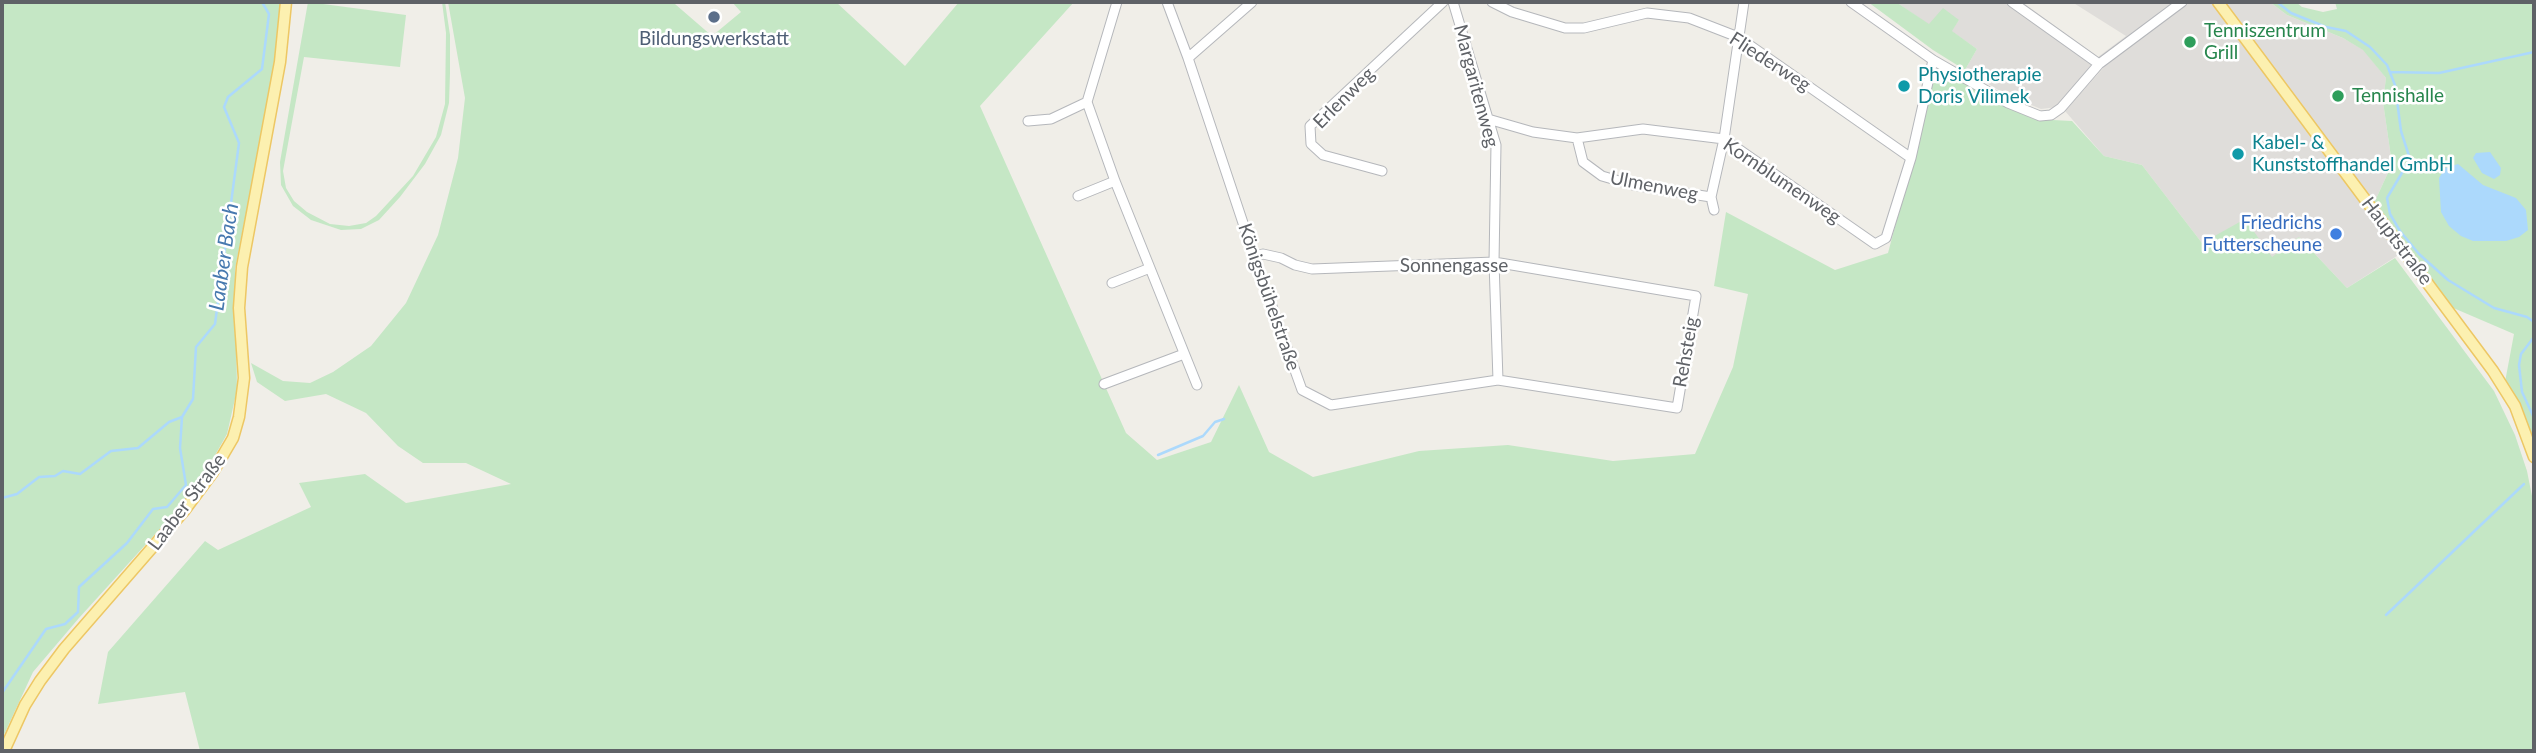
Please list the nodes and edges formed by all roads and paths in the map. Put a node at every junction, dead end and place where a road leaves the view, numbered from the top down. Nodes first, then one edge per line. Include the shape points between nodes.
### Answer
1 (286, 2) edge
2 (1117, 2) edge
3 (1167, 2) edge
4 (1252, 2) edge
5 (1443, 2) edge
6 (1452, 2) edge
7 (1492, 2) edge
8 (1744, 2) edge
9 (1851, 2) edge
10 (2012, 2) edge
11 (2182, 2) edge
12 (2218, 2) edge
13 (1738, 37) junction
14 (1188, 58) junction
15 (1933, 60) junction
16 (2099, 64) junction
17 (1087, 103) junction
18 (1488, 119) junction
19 (1028, 121) dead end
20 (1577, 138) junction
21 (1724, 139) junction
22 (1911, 158) junction
23 (1382, 171) dead end
24 (1115, 181) junction
25 (1078, 196) dead end
26 (1712, 197) junction
27 (1714, 210) dead end
28 (1254, 256) junction
29 (1494, 262) junction
30 (1150, 268) junction
31 (1112, 283) dead end
32 (1696, 296) joint
33 (1184, 354) junction
34 (1498, 380) junction
35 (1104, 384) dead end
36 (1197, 385) dead end
37 (1676, 408) joint
38 (2534, 457) edge
39 (4, 751) edge

1 - 39 main road, Laaber Straße via 280,62 242,267 239,308 244,377 233,438 184,511 40,681
2 - 17 street
3 - 14 street, Königsbühelstraße
4 - 14 street
5 - 23 street, Erlenweg via 1310,126 1311,144 1323,155
6 - 18 street, Margaritenweg
7 - 13 street, Fliederweg via 1565,28 1654,13 1689,18
8 - 13 street
9 - 15 street
10 - 16 street
11 - 16 street
12 - 38 main road, Hauptstraße via 2493,371 2515,406
13 - 21 street
13 - 22 street, Fliederweg
14 - 28 street, Königsbühelstraße
15 - 16 street via 2040,116 2061,108
15 - 22 street, Kornblumenweg
17 - 19 street via 1051,119
17 - 24 street
18 - 20 street, Kornblumenweg
18 - 29 street, Margaritenweg via 1496,145
20 - 21 street, Kornblumenweg via 1643,129
20 - 26 street, Ulmenweg via 1583,162 1602,176
21 - 22 street, Kornblumenweg via 1875,244 1886,238
21 - 26 street
24 - 25 street
24 - 30 street
26 - 27 street
28 - 29 street, Sonnengasse via 1272,256 1312,269
28 - 34 street, Königsbühelstraße via 1302,390 1331,405
29 - 32 street, Sonnengasse
29 - 34 street, Margaritenweg
30 - 31 street
30 - 33 street
32 - 37 street, Rehsteig
33 - 35 street
33 - 36 street
34 - 37 street, Königsbühelstraße

